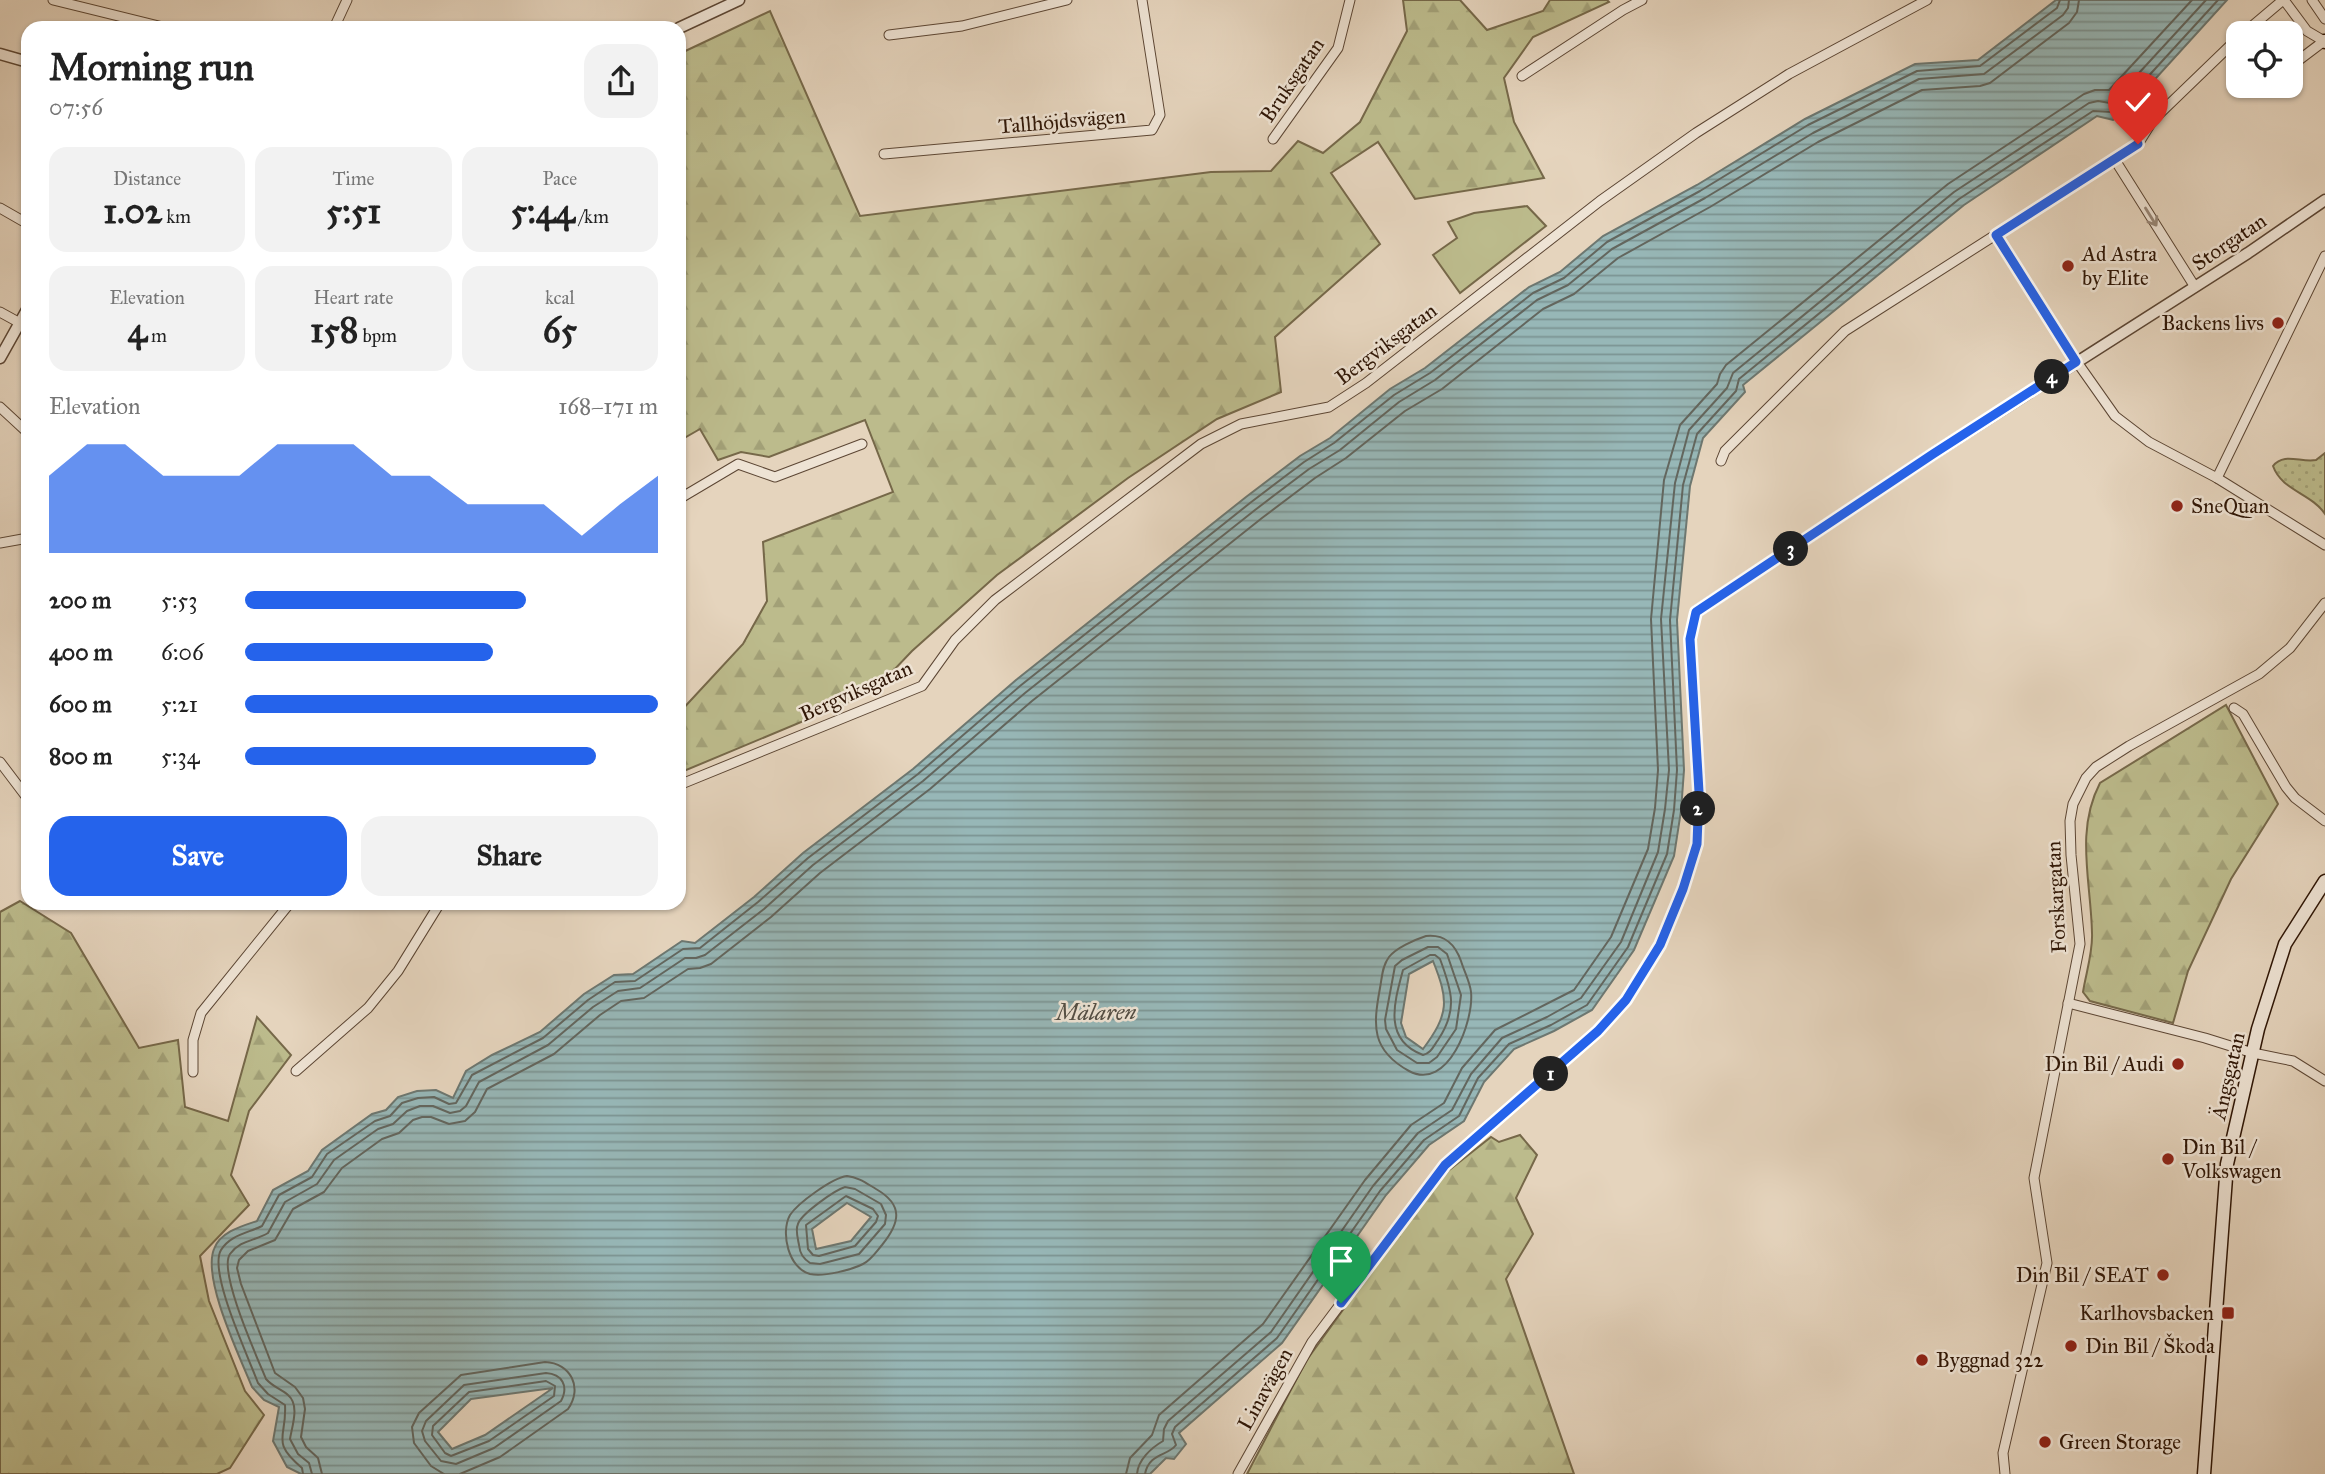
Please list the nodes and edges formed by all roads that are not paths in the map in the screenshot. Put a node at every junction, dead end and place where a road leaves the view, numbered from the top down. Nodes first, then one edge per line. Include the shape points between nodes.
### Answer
1 (347, 0) edge
2 (1067, 0) edge
3 (1142, 0) edge
4 (1350, 0) edge
5 (1642, 0) edge
6 (1927, 0) edge
7 (2283, 0) edge
8 (2312, 0) edge
9 (60, 1) edge
10 (736, 1) edge
11 (2325, 19) edge
12 (139, 21) edge
13 (337, 21) edge
14 (2258, 21) edge
15 (686, 26) edge
16 (889, 35) dead end
17 (2325, 42) edge
18 (2226, 49) edge
19 (0, 54) edge
20 (2303, 58) edge
21 (21, 60) edge
22 (1522, 76) dead end
23 (1273, 139) dead end
24 (884, 153) dead end
25 (2115, 160) junction
26 (2325, 200) edge
27 (0, 208) edge
28 (21, 220) edge
29 (1996, 235) junction
30 (2325, 256) edge
31 (2195, 287) junction
32 (0, 312) edge
33 (20, 323) joint
34 (0, 358) edge
35 (2076, 362) junction
36 (0, 407) edge
37 (21, 426) edge
38 (862, 444) dead end
39 (1721, 461) dead end
40 (2217, 478) junction
41 (686, 495) edge
42 (21, 539) edge
43 (0, 543) edge
44 (2325, 545) edge
45 (2325, 603) edge
46 (1696, 612) joint
47 (2234, 708) dead end
48 (0, 762) edge
49 (686, 782) edge
50 (21, 790) edge
51 (2325, 821) edge
52 (2325, 881) edge
53 (284, 910) edge
54 (436, 910) edge
55 (2068, 1003) junction
56 (2253, 1053) junction
57 (296, 1071) dead end
58 (193, 1072) dead end
59 (2325, 1081) edge
60 (2208, 1420) junction
61 (1238, 1474) edge
62 (2005, 1474) edge
63 (2204, 1474) edge
64 (2210, 1474) edge

1 - 13 street
2 - 16 street via 962,26
3 - 24 street, Tallhöjdsvägen via 1160,115 1152,130
4 - 23 street, Bruksgatan via 1338,48
5 - 22 street
6 - 49 street, Bergviksgatan via 1789,74 1696,133 1329,407 1241,424 1201,444 995,600 955,640 922,686
7 - 14 street
7 - 17 street via 2308,31
8 - 11 street
9 - 12 street
10 - 15 street
17 - 20 street
18 - 25 street via 2161,111 2138,144
19 - 21 street
25 - 29 street
25 -> 31 street
26 - 31 street, Storgatan
27 - 28 street
29 - 35 street
29 - 39 street via 1845,331 1725,451
30 - 40 street
31 - 35 street, Storgatan
32 - 33 street
33 - 34 street
35 - 40 street via 2115,416 2149,442
35 - 46 street, Storgatan
36 - 37 street
38 - 41 street via 775,477 738,464
40 - 44 street
42 - 43 street
45 - 55 street, Forskargatan via 2290,648 2259,674 2119,752 2086,778 2070,821 2080,944
46 - 61 street, Linavägen via 1690,639 1699,792 1697,844 1660,945 1626,1000 1579,1049 1445,1165 1312,1342
47 - 51 street via 2244,714 2286,787
48 - 50 street
52 - 56 main road, Ängsgatan via 2285,944
53 - 58 street via 201,1013 193,1040
54 - 57 street via 398,971 368,1008
55 - 56 street
55 - 62 street, Forskargatan via 2034,1178 2047,1250 2045,1279 2003,1453
56 - 59 street via 2293,1061
56 - 60 main road, Ängsgatan via 2227,1164
60 - 63 main road, Ängsgatan
60 - 64 main road, Ängsgatan

